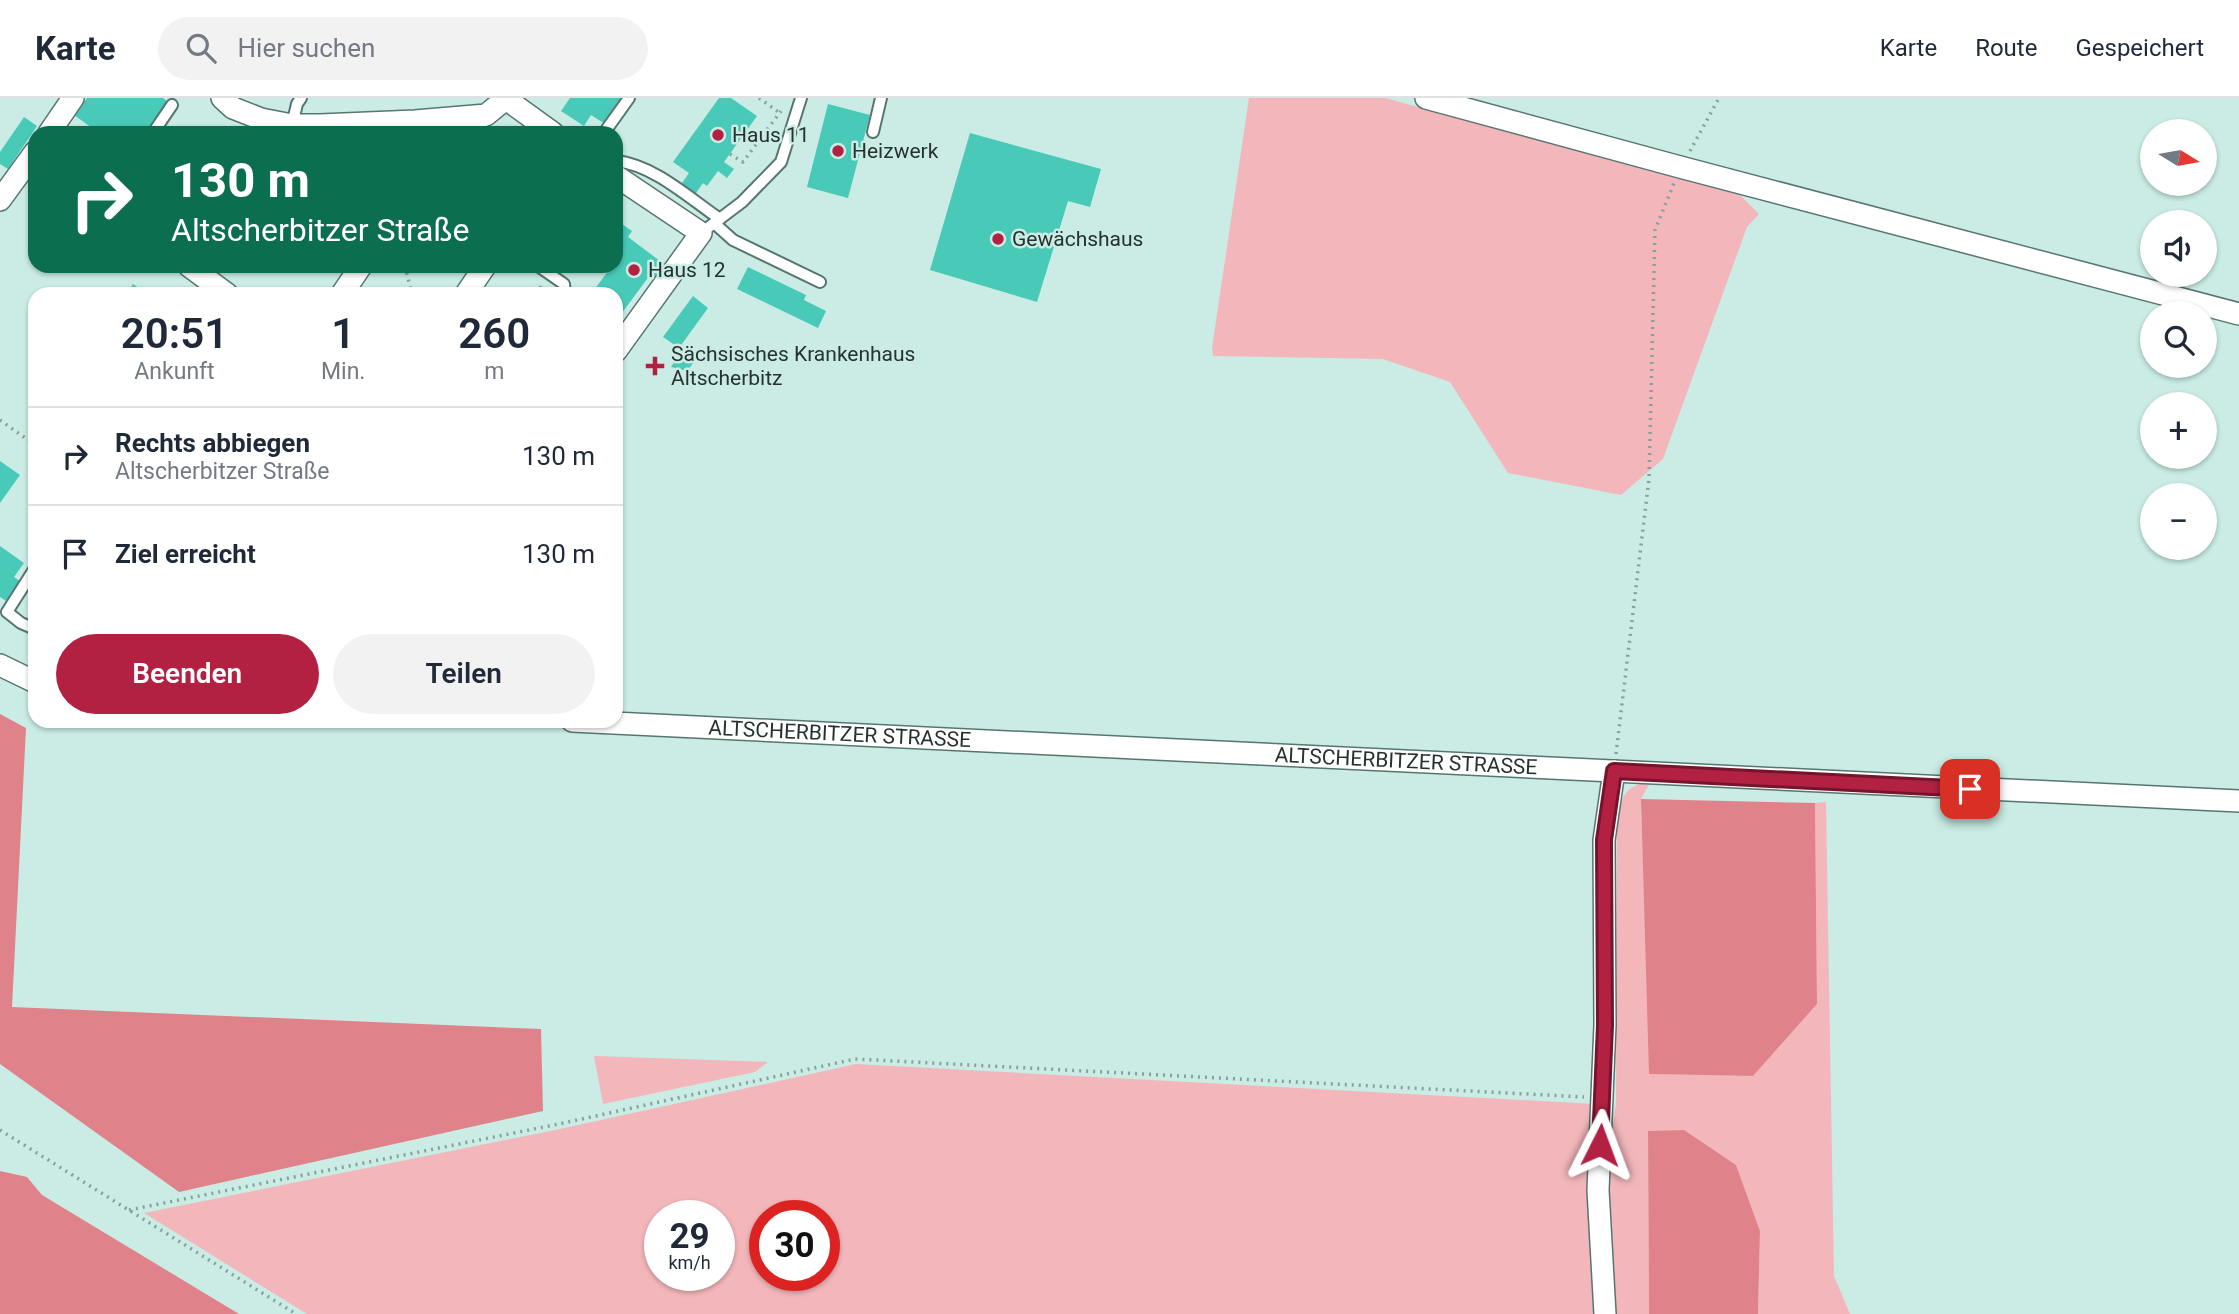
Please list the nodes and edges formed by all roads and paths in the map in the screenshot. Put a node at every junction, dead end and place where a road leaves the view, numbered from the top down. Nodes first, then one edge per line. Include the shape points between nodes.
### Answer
1 (74, 98) edge
2 (222, 98) edge
3 (301, 98) edge
4 (506, 98) edge
5 (629, 98) edge
6 (759, 98) edge
7 (801, 98) edge
8 (881, 98) edge
9 (1426, 98) edge
10 (1719, 98) edge
11 (172, 105) dead end
12 (785, 106) dead end
13 (780, 113) junction
14 (482, 124) edge
15 (292, 125) junction
16 (54, 126) edge
17 (158, 126) edge
18 (353, 126) edge
19 (437, 126) edge
20 (544, 126) edge
21 (609, 126) edge
22 (873, 132) dead end
23 (730, 154) dead end
24 (28, 162) edge
25 (1680, 167) junction
26 (623, 170) edge
27 (0, 200) edge
28 (712, 225) junction
29 (198, 273) edge
30 (548, 273) edge
31 (820, 282) dead end
32 (216, 287) edge
33 (564, 287) edge
34 (2239, 314) edge
35 (623, 342) edge
36 (0, 420) edge
37 (28, 440) edge
38 (28, 579) edge
39 (28, 626) edge
40 (0, 665) edge
41 (28, 679) edge
42 (623, 723) edge
43 (1614, 771) junction
44 (2239, 801) edge
45 (1602, 1099) junction
46 (0, 1130) edge
47 (129, 1210) junction
48 (296, 1314) edge
49 (1605, 1314) edge

1 - 16 street
2 - 15 street via 233,108 261,119
3 - 15 lane
4 - 14 street
4 - 20 street
5 - 21 lane
6 - 13 path
7 - 28 lane via 781,162
8 - 22 lane
9 - 25 street
10 - 25 path
11 - 17 lane
12 - 13 path
13 - 23 path via 743,162
14 - 19 street
15 - 18 street
24 - 27 street
25 - 34 street
25 - 43 path via 1655,230 1649,479
26 - 28 street
28 - 31 lane
28 - 35 street
29 - 32 street
30 - 33 lane
36 - 37 path
38 - 39 lane via 7,612
40 - 41 street
42 - 43 street, ALTSCHERBITZER STRASSE
43 - 44 street, ALTSCHERBITZER STRASSE
43 - 45 street via 1604,840
45 - 47 path via 855,1059
45 - 49 street via 1598,1190
46 - 47 path
47 - 48 path

